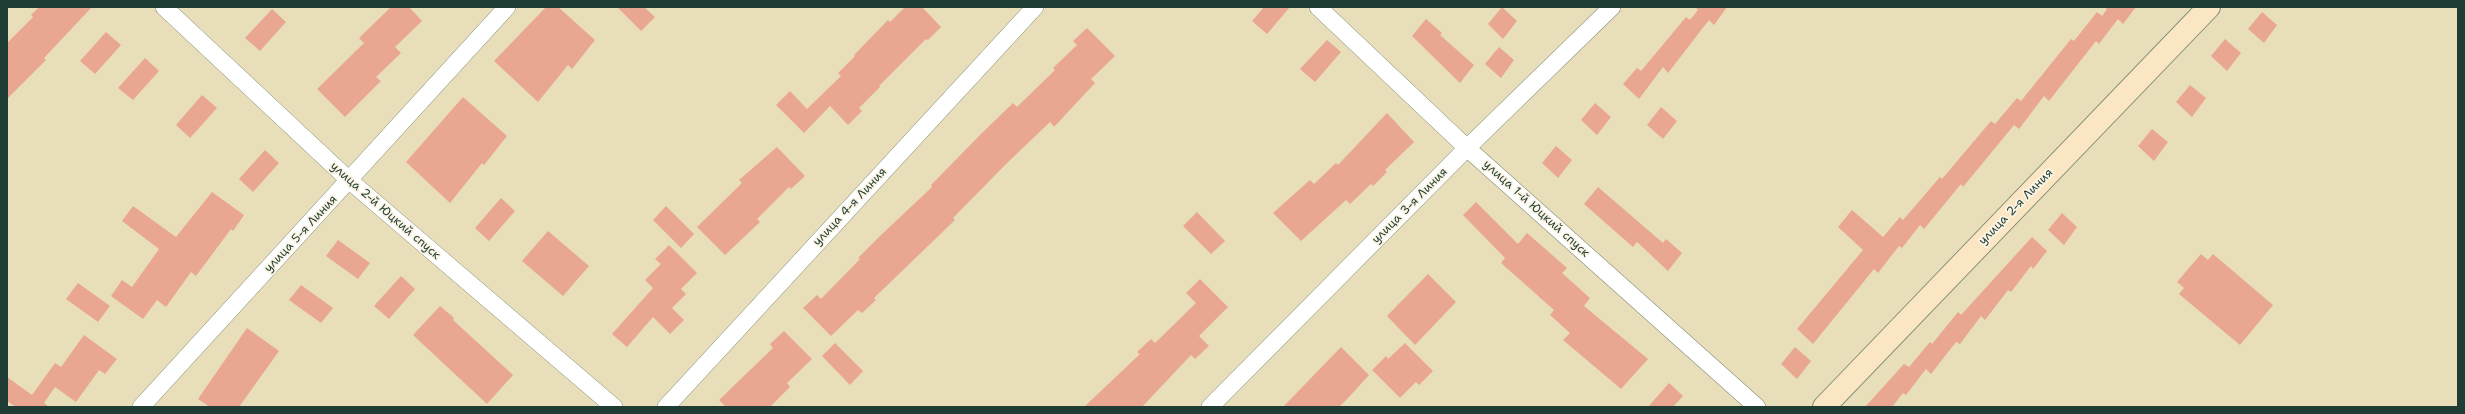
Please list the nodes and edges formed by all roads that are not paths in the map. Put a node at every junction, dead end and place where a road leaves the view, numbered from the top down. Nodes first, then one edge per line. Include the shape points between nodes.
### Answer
1 (164, 7) edge
2 (507, 7) edge
3 (1034, 7) edge
4 (1318, 7) edge
5 (1612, 7) edge
6 (2209, 7) edge
7 (1467, 148) junction
8 (350, 182) junction
9 (141, 407) edge
10 (614, 407) edge
11 (666, 407) edge
12 (1210, 407) edge
13 (1757, 407) edge
14 (1824, 407) edge

1 - 8 street, улица 2-й Юцкий спуск
2 - 8 street, улица 5-я Линия
3 - 11 street, улица 4-я Линия
4 - 7 street, улица 1-й Юцкий спуск
5 - 7 street, улица 3-я Линия
6 - 14 street, улица 2-я Линия
7 - 12 street, улица 3-я Линия
7 - 13 street, улица 1-й Юцкий спуск
8 - 9 street, улица 5-я Линия
8 - 10 street, улица 2-й Юцкий спуск

